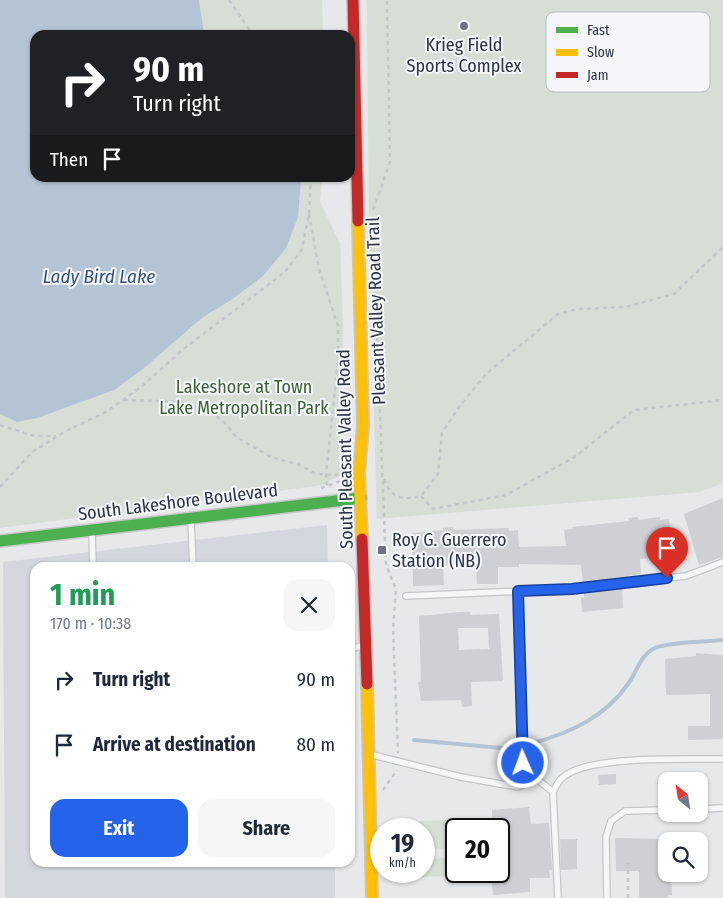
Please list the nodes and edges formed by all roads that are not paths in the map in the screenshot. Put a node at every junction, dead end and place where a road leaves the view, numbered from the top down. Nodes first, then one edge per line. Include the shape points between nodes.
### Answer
1 (353, 0) edge
2 (354, 30) edge
3 (355, 85) edge
4 (361, 498) junction
5 (191, 518) junction
6 (92, 530) junction
7 (0, 541) edge
8 (93, 562) edge
9 (193, 562) edge
10 (723, 562) edge
11 (518, 591) junction
12 (406, 596) dead end
13 (367, 645) junction
14 (355, 648) edge
15 (367, 754) junction
16 (723, 759) edge
17 (533, 778) junction
18 (553, 792) junction
19 (723, 808) edge
20 (708, 809) edge
21 (658, 810) edge
22 (372, 898) edge
23 (558, 898) edge
24 (607, 898) edge

1 - 2 main road, South Pleasant Valley Road
3 - 4 main road, South Pleasant Valley Road via 363,426
4 - 5 main road, South Lakeshore Boulevard
4 - 13 main road, South Pleasant Valley Road
5 - 6 main road, South Lakeshore Boulevard
5 - 9 lane
6 - 7 main road, South Lakeshore Boulevard
6 - 8 lane
10 - 11 lane via 686,576 572,589
11 - 12 lane
11 - 17 lane via 523,763
13 - 14 lane
13 - 15 main road, South Pleasant Valley Road
15 - 17 lane via 399,764 518,787
15 - 22 main road, South Pleasant Valley Road
16 - 18 lane via 604,762 575,770 561,778
17 - 18 lane
18 - 23 lane
19 - 20 lane
21 - 24 lane via 625,812 610,821 606,836

